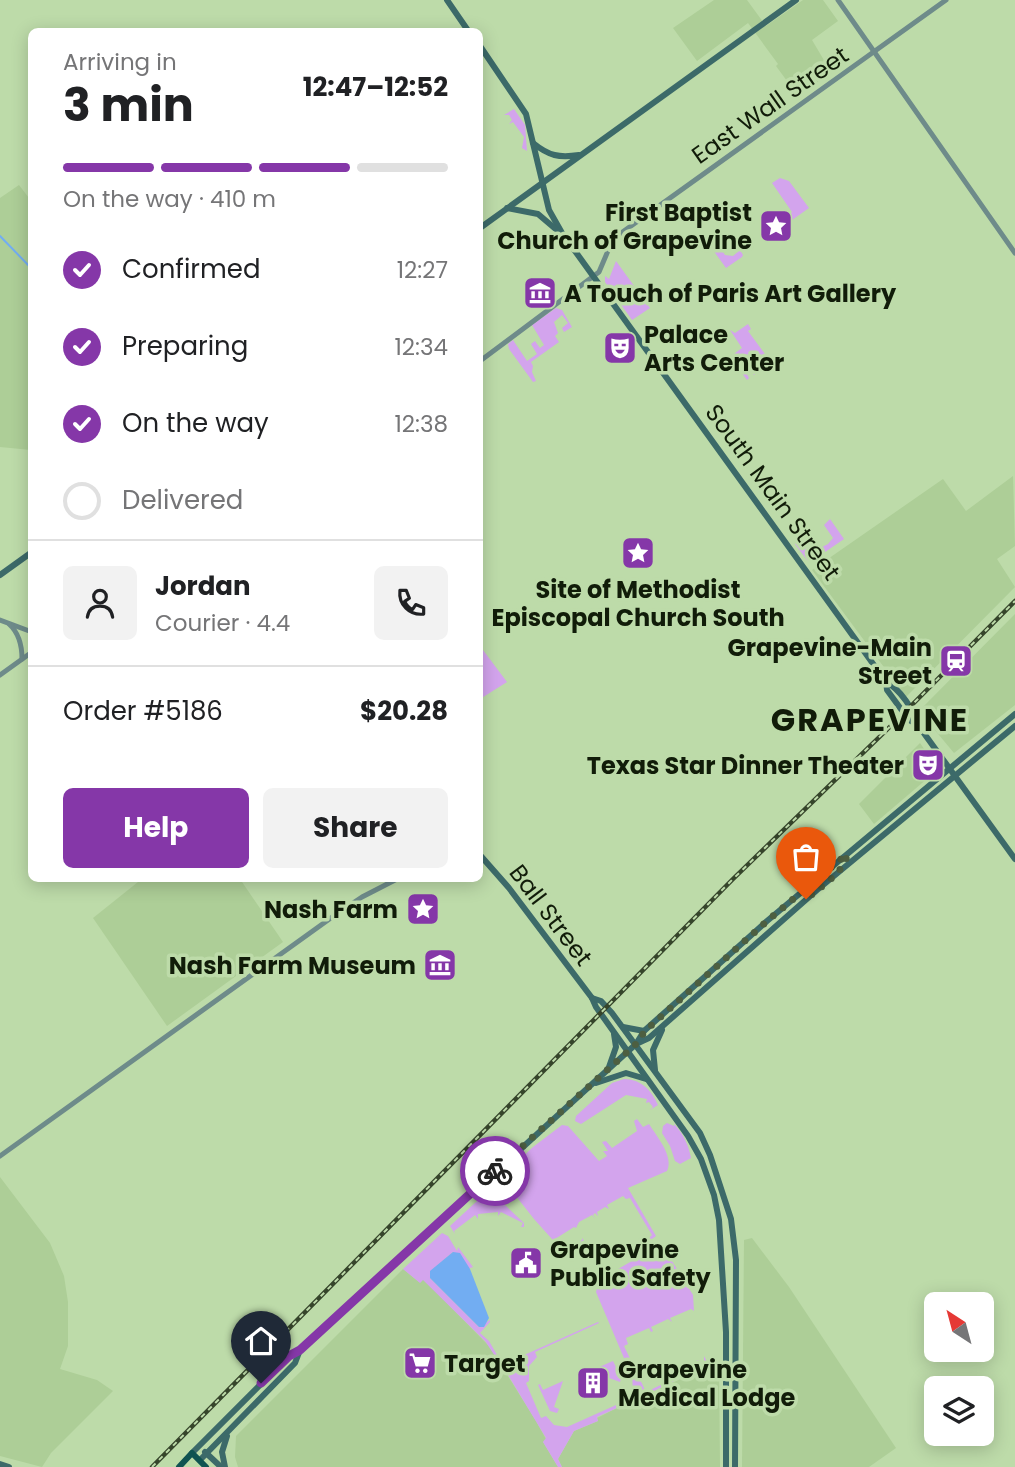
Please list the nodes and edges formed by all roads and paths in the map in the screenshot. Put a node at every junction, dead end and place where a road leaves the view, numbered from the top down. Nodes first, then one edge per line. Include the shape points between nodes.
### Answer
1 (447, 0) edge
2 (796, 0) edge
3 (838, 0) edge
4 (946, 0) edge
5 (464, 28) edge
6 (483, 50) edge
7 (874, 52) junction
8 (533, 142) junction
9 (580, 155) junction
10 (542, 183) junction
11 (508, 208) junction
12 (483, 226) edge
13 (562, 233) junction
14 (1015, 253) edge
15 (592, 277) junction
16 (483, 359) edge
17 (28, 555) edge
18 (0, 575) edge
19 (0, 620) edge
20 (9, 624) junction
21 (28, 631) edge
22 (28, 655) edge
23 (22, 659) junction
24 (0, 676) edge
25 (1015, 714) edge
26 (1015, 726) edge
27 (949, 769) junction
28 (955, 776) junction
29 (847, 854) junction
30 (483, 858) edge
31 (1015, 859) edge
32 (831, 878) junction
33 (392, 882) edge
34 (737, 948) junction
35 (716, 978) junction
36 (592, 998) junction
37 (671, 1020) junction
38 (623, 1027) junction
39 (612, 1029) junction
40 (645, 1031) junction
41 (636, 1044) junction
42 (628, 1052) junction
43 (609, 1069) junction
44 (655, 1072) junction
45 (647, 1079) junction
46 (591, 1085) junction
47 (0, 1156) edge
48 (300, 1350) junction
49 (725, 1368) junction
50 (735, 1368) junction
51 (726, 1429) junction
52 (735, 1429) junction
53 (230, 1430) junction
54 (199, 1447) junction
55 (192, 1453) junction
56 (206, 1454) junction
57 (200, 1460) junction
58 (0, 1464) edge
59 (9, 1467) edge
60 (179, 1467) edge
61 (194, 1467) edge
62 (206, 1467) edge
63 (223, 1467) edge
64 (726, 1467) edge
65 (735, 1467) edge

1 - 5 main road
2 - 9 main road
3 - 7 street
4 - 7 street, East Wall Street
6 - 8 main road, South Main Street via 526,114
7 - 14 street
7 - 15 street, East Wall Street via 613,239 599,272
8 - 9 main road via 551,156
8 - 10 main road, South Main Street
9 - 10 main road
10 - 11 main road
10 - 13 main road, South Main Street via 549,210
11 - 12 main road
11 - 13 main road via 538,214
13 - 15 main road, South Main Street
15 - 16 street
15 - 27 main road, South Main Street via 886,682 915,715
17 - 18 main road
19 - 20 street
20 - 21 street
20 - 23 street via 20,641
22 - 23 street
23 - 24 street
25 - 27 main road
26 - 28 main road
27 - 28 main road, South Main Street
27 - 29 main road
28 - 31 main road, South Main Street
28 - 32 main road
29 - 32 main road
29 - 34 main road
30 - 36 main road, Ball Street
32 - 35 main road
33 - 47 street via 335,915
34 - 35 main road
34 - 40 main road
35 - 37 main road
36 - 38 main road, Ball Street via 601,1001
36 - 39 main road, Ball Street
37 - 41 main road
37 - 44 main road via 654,1044
38 - 40 main road
38 - 41 main road, Ball Street
39 - 42 main road, Ball Street
39 - 43 main road via 616,1045
40 - 41 main road
41 - 42 main road
41 - 44 main road, Ball Street
42 - 43 main road
42 - 45 main road, Ball Street
43 - 46 main road
44 - 50 main road, Ball Street via 705,1142 729,1212 736,1260
45 - 46 main road via 626,1073
45 - 49 main road, Ball Street via 695,1147 714,1195 721,1243
46 - 48 main road
48 - 53 main road via 295,1363
48 - 54 main road
49 - 50 main road
49 - 51 main road, Ball Street
50 - 52 main road, Ball Street
51 - 52 main road
51 - 64 main road, Ball Street
52 - 65 main road, Ball Street
53 - 56 main road
53 - 63 main road via 223,1444
54 - 55 main road
54 - 56 main road
55 - 57 main road
55 - 60 main road
56 - 57 main road
56 - 63 main road
57 - 61 main road
57 - 62 main road
58 - 59 main road

